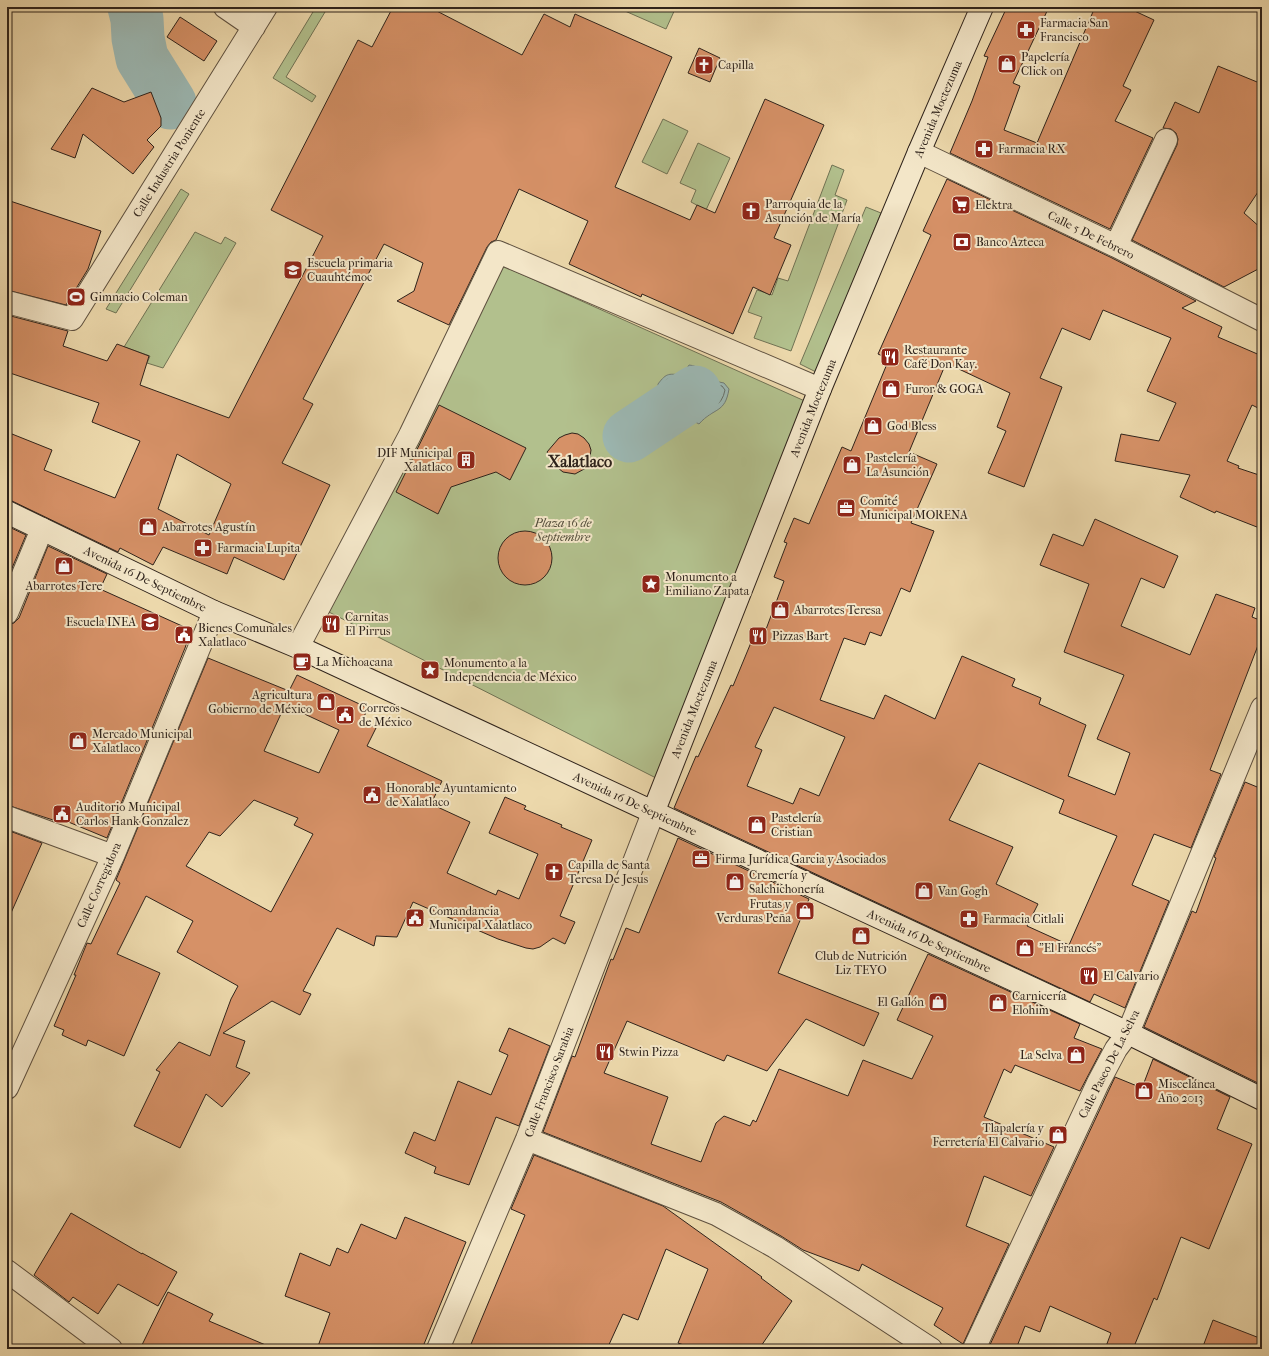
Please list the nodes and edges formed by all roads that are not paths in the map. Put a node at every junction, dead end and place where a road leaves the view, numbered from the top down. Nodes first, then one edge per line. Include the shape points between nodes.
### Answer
1 (225, 7) edge
2 (266, 7) edge
3 (982, 7) edge
4 (254, 27) junction
5 (1166, 140) dead end
6 (919, 152) junction
7 (1116, 246) junction
8 (7, 302) edge
9 (1262, 320) edge
10 (820, 389) junction
11 (7, 512) edge
12 (42, 529) junction
13 (214, 612) junction
14 (7, 613) edge
15 (298, 647) junction
16 (1262, 708) edge
17 (653, 813) junction
18 (7, 817) edge
19 (113, 856) junction
20 (1128, 1033) junction
21 (7, 1088) edge
22 (1262, 1099) edge
23 (527, 1139) junction
24 (7, 1271) edge
25 (111, 1349) edge
26 (438, 1349) edge
27 (931, 1349) edge
28 (974, 1349) edge

1 - 4 street
2 - 4 street, Calle Industria Poniente
3 - 6 street, Avenida Moctezuma
4 - 8 street, Calle Industria Poniente via 72,319
5 - 7 street
6 - 7 street, Calle 5 De Febrero
6 - 10 street, Avenida Moctezuma
7 - 9 street, Calle 5 De Febrero
10 - 15 street via 498,252 410,435
10 - 17 street, Avenida Moctezuma
11 - 12 street, Avenida 16 De Septiembre
12 - 13 street, Avenida 16 De Septiembre
12 - 14 street
13 - 15 street, Avenida 16 De Septiembre
13 - 19 street, Calle Corregidora
15 - 17 street, Avenida 16 De Septiembre
16 - 20 street, Calle Paseo De La Selva
17 - 20 street, Avenida 16 De Septiembre
17 - 23 street, Calle Francisco Sarabia
18 - 19 street
19 - 21 street, Calle Corregidora
20 - 22 street, Avenida 16 De Septiembre
20 - 28 street, Calle Paseo De La Selva via 1116,1049 1098,1083
23 - 26 street, Calle Francisco Sarabia
23 - 27 street via 716,1214 775,1247
24 - 25 street

